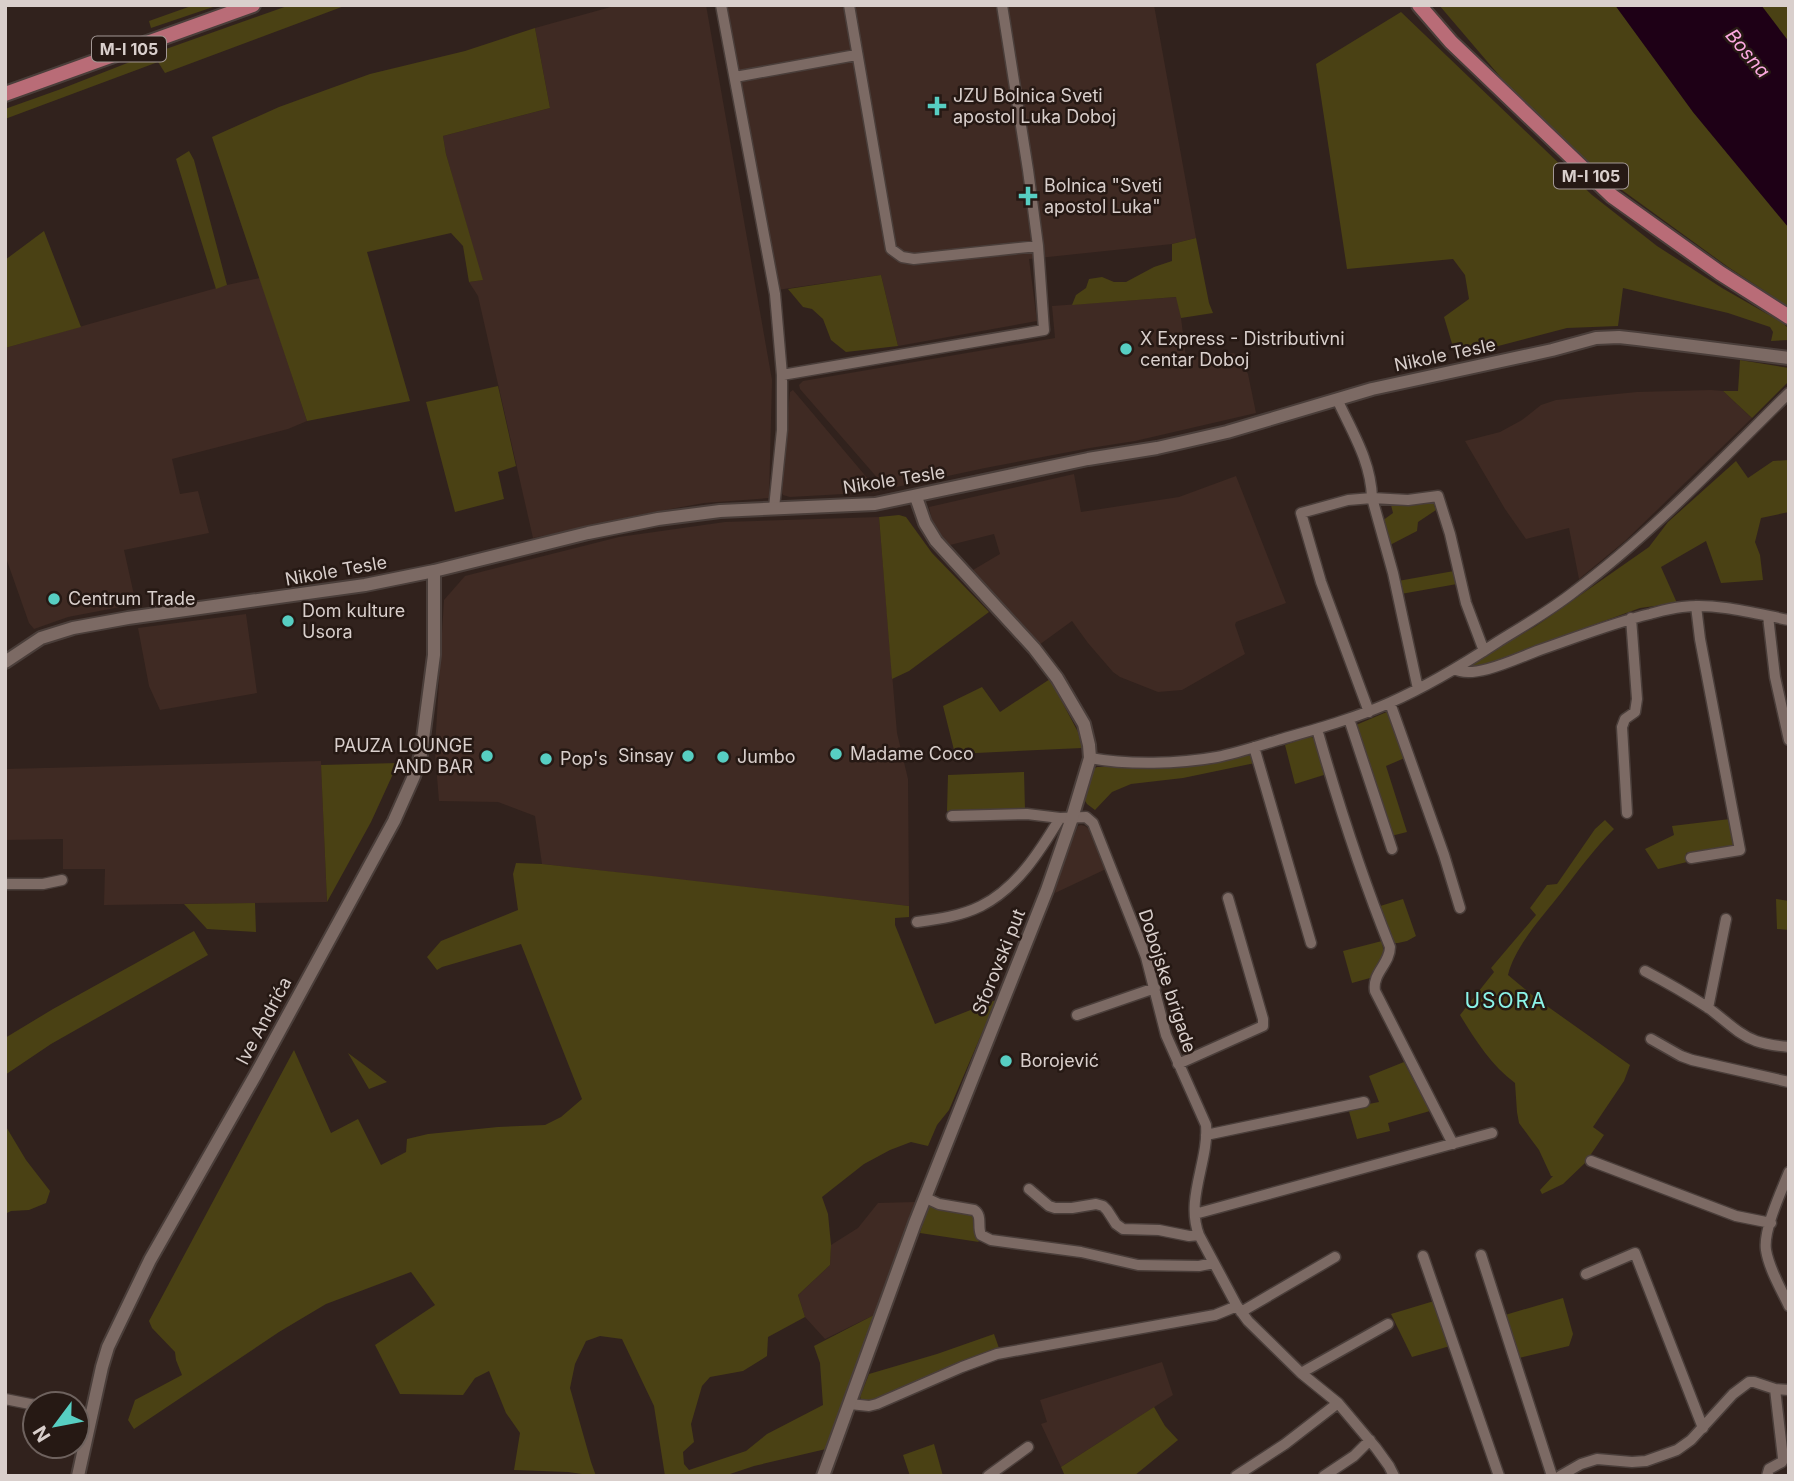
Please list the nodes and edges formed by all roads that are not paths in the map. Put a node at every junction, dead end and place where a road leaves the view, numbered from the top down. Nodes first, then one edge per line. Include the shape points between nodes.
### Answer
1 (253, 5) edge
2 (721, 5) edge
3 (849, 5) edge
4 (1002, 5) edge
5 (1419, 5) edge
6 (856, 55) junction
7 (735, 76) junction
8 (5, 94) edge
9 (1038, 246) junction
10 (1789, 317) edge
11 (1786, 356) edge
12 (782, 375) junction
13 (1789, 393) edge
14 (1337, 399) junction
15 (916, 497) junction
16 (1372, 498) junction
17 (774, 508) junction
18 (434, 571) junction
19 (1696, 606) junction
20 (1768, 616) junction
21 (1631, 618) junction
22 (1789, 620) edge
23 (1483, 651) junction
24 (5, 662) edge
25 (1455, 669) junction
26 (1418, 689) junction
27 (1390, 703) junction
28 (1369, 712) junction
29 (1349, 719) junction
30 (1317, 729) junction
31 (1789, 740) edge
32 (1254, 747) junction
33 (1090, 758) junction
34 (1627, 813) dead end
35 (952, 816) dead end
36 (1066, 818) junction
37 (1392, 849) dead end
38 (1691, 858) dead end
39 (62, 880) dead end
40 (5, 884) edge
41 (1228, 898) dead end
42 (1460, 908) dead end
43 (1726, 919) dead end
44 (917, 922) dead end
45 (1311, 943) dead end
46 (1645, 971) dead end
47 (1155, 988) junction
48 (1708, 1008) junction
49 (1077, 1015) dead end
50 (1651, 1039) dead end
51 (1789, 1047) edge
52 (1178, 1064) junction
53 (1789, 1082) edge
54 (1364, 1102) dead end
55 (1492, 1133) dead end
56 (1206, 1135) junction
57 (1453, 1144) junction
58 (1591, 1161) dead end
59 (1789, 1172) edge
60 (1029, 1189) dead end
61 (926, 1198) junction
62 (1195, 1214) junction
63 (1771, 1223) junction
64 (1199, 1235) junction
65 (1481, 1255) dead end
66 (1423, 1256) dead end
67 (1335, 1257) dead end
68 (1214, 1263) junction
69 (1586, 1275) dead end
70 (1789, 1306) edge
71 (1239, 1309) junction
72 (1388, 1324) dead end
73 (1301, 1373) junction
74 (1775, 1389) junction
75 (1789, 1390) edge
76 (1338, 1403) junction
77 (850, 1404) junction
78 (92, 1416) joint
79 (1703, 1428) junction
80 (1370, 1440) junction
81 (1028, 1447) dead end
82 (1567, 1474) edge
83 (78, 1476) edge
84 (823, 1476) edge
85 (988, 1476) edge
86 (1237, 1476) edge
87 (1324, 1476) edge
88 (1394, 1476) edge
89 (1499, 1476) edge
90 (1552, 1476) edge
91 (1768, 1476) edge

1 - 8 main road, M-I 105
2 - 7 street
3 - 6 street
4 - 9 street
5 - 10 main road, M-I 105 via 1451,42 1612,196
6 - 7 street
6 - 9 street via 891,249 914,259
7 - 12 street via 775,294
9 - 12 street via 1044,330
11 - 14 street, Nikole Tesle via 1596,338
12 - 17 street
13 - 23 street via 1616,558 1572,594
14 - 15 street, Nikole Tesle via 1227,432
14 - 16 street via 1363,452
15 - 17 street, Nikole Tesle via 875,505
15 - 33 street, Sforovski put via 936,541 1057,678 1084,724
16 - 23 street via 1438,496
16 - 26 street
16 - 28 street via 1301,513 1328,605
17 - 18 street, Nikole Tesle via 646,521
18 - 24 street, Nikole Tesle via 73,628 41,638
18 - 78 street, Ive Andrića via 434,654 414,776 394,821 150,1260 108,1347
19 - 20 street
19 - 21 street
19 - 38 street via 1740,850
20 - 22 street
20 - 31 street
21 - 25 street via 1496,666 1468,673
21 - 34 street via 1637,699 1635,712 1622,727
23 - 25 street
25 - 26 street
26 - 27 street
27 - 28 street
27 - 42 street
28 - 29 street
29 - 30 street
29 - 37 street
30 - 32 street
30 - 57 street via 1339,806 1390,947 1375,980 1375,991
32 - 33 street via 1218,757 1167,761
32 - 45 street
33 - 36 street, Sforovski put
35 - 36 street
36 - 44 street via 1020,876 994,898 963,913
36 - 47 street, Dobojske brigade via 1086,817 1093,823
36 - 61 street, Sforovski put via 1047,890
39 - 40 street
41 - 52 street via 1263,1026
43 - 48 street
46 - 48 street
47 - 49 street
47 - 52 street, Dobojske brigade
48 - 51 street via 1753,1041
50 - 53 street via 1692,1060
52 - 56 street, Dobojske brigade via 1206,1125
54 - 56 street
55 - 57 street
56 - 62 street, Dobojske brigade
57 - 62 street
58 - 63 street via 1736,1216
59 - 63 street
60 - 64 street via 1055,1208 1103,1206 1119,1228
61 - 68 street via 974,1210 981,1236 991,1240 1138,1265
61 - 77 street, Sforovski put
62 - 64 street, Dobojske brigade
63 - 70 street via 1767,1251
64 - 68 street, Dobojske brigade
65 - 90 street
66 - 89 street
67 - 71 street
68 - 71 street, Dobojske brigade
69 - 79 street via 1635,1253
71 - 73 street, Dobojske brigade
71 - 77 street via 997,1354 877,1404
72 - 73 street
73 - 76 street, Dobojske brigade
74 - 75 street
74 - 79 street via 1754,1382 1744,1384
74 - 91 street via 1783,1458 1769,1469
76 - 80 street, Dobojske brigade
76 - 86 street
77 - 84 street, Sforovski put
78 - 83 street, Ive Andrića
79 - 82 street via 1685,1446 1653,1459 1597,1459
80 - 87 street
80 - 88 street, Dobojske brigade
81 - 85 street

